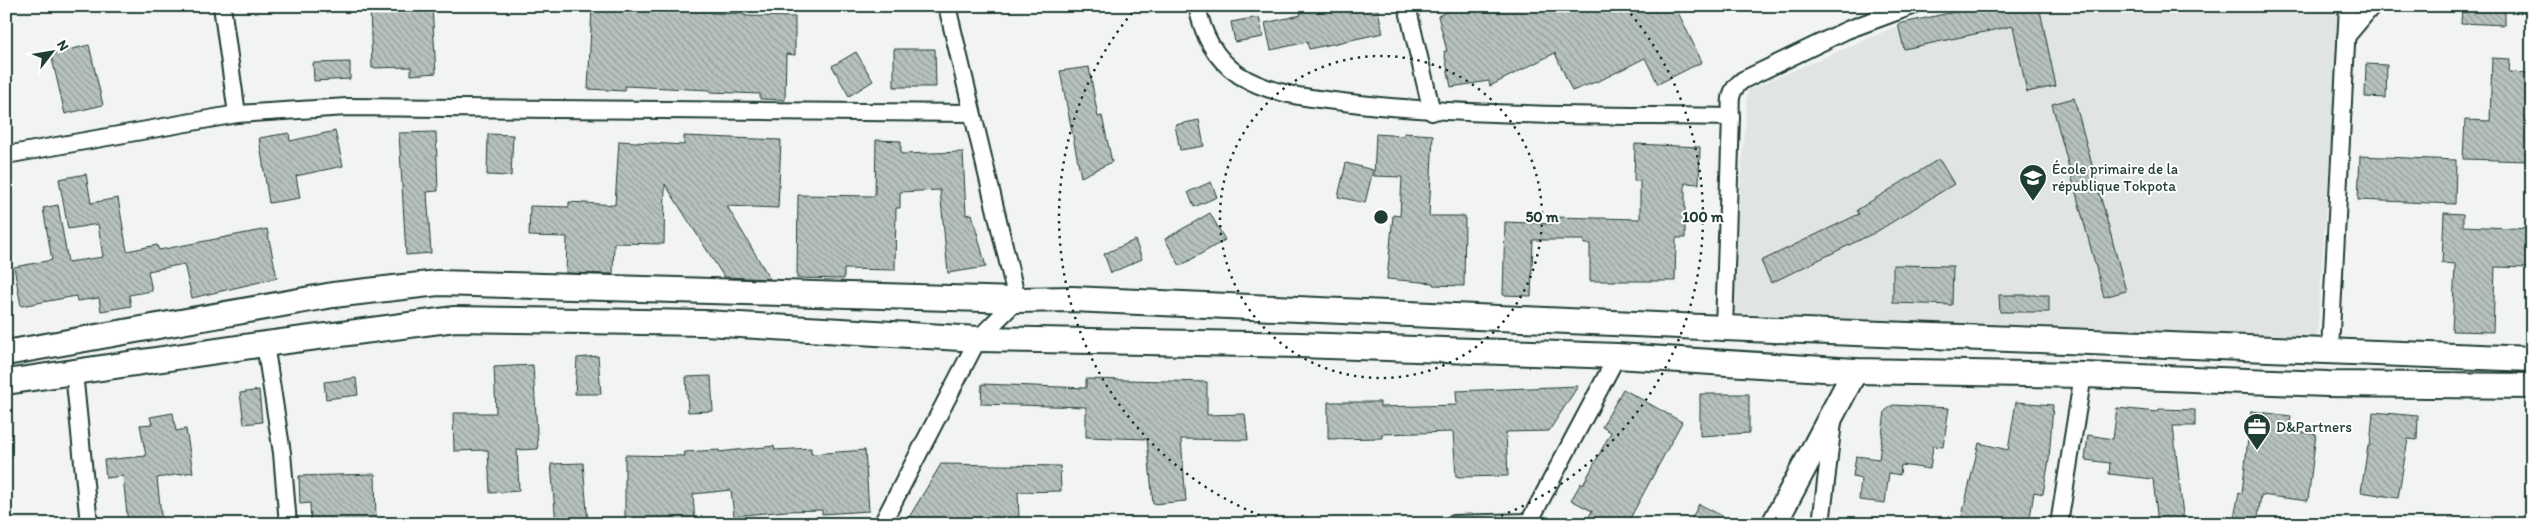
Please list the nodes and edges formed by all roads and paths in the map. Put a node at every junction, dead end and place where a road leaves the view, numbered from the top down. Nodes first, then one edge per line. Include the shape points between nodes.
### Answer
1 (222, 6) edge
2 (947, 6) edge
3 (1197, 6) edge
4 (1407, 6) edge
5 (1912, 6) edge
6 (2348, 6) edge
7 (2372, 6) edge
8 (2346, 37) junction
9 (1432, 112) junction
10 (971, 113) junction
11 (237, 114) junction
12 (1731, 117) junction
13 (6, 155) edge
14 (1017, 300) junction
15 (1724, 328) junction
16 (978, 339) junction
17 (265, 344) junction
18 (2330, 350) junction
19 (6, 353) edge
20 (1617, 356) junction
21 (2532, 359) edge
22 (1855, 371) junction
23 (74, 372) junction
24 (2082, 375) junction
25 (6, 382) edge
26 (2532, 386) edge
27 (1834, 410) junction
28 (1529, 523) edge
29 (89, 524) edge
30 (288, 524) edge
31 (882, 524) edge
32 (1453, 524) edge
33 (1774, 524) edge
34 (1821, 524) edge
35 (2059, 524) edge

1 - 11 street
2 - 10 street
3 - 9 street via 1208,44 1223,61 1248,79 1301,97
4 - 9 street
5 - 12 street via 1847,30 1743,80 1730,96
6 - 8 street
7 - 8 street
8 - 18 street
9 - 12 street
10 - 11 street via 347,107
10 - 14 street
11 - 13 street
12 - 15 street
14 - 15 street via 1082,300
14 - 16 street
14 - 19 street via 438,282 333,295
15 - 18 street
16 - 17 street via 705,323 455,319
16 - 20 street
16 - 31 street
17 - 23 street
17 - 30 street via 282,453
18 - 21 street
20 - 22 street
20 - 28 street
22 - 24 street
22 - 27 street
23 - 25 street
23 - 29 street
24 - 26 street via 2328,384
24 - 35 street
27 - 33 street
27 - 34 street
28 - 32 street

